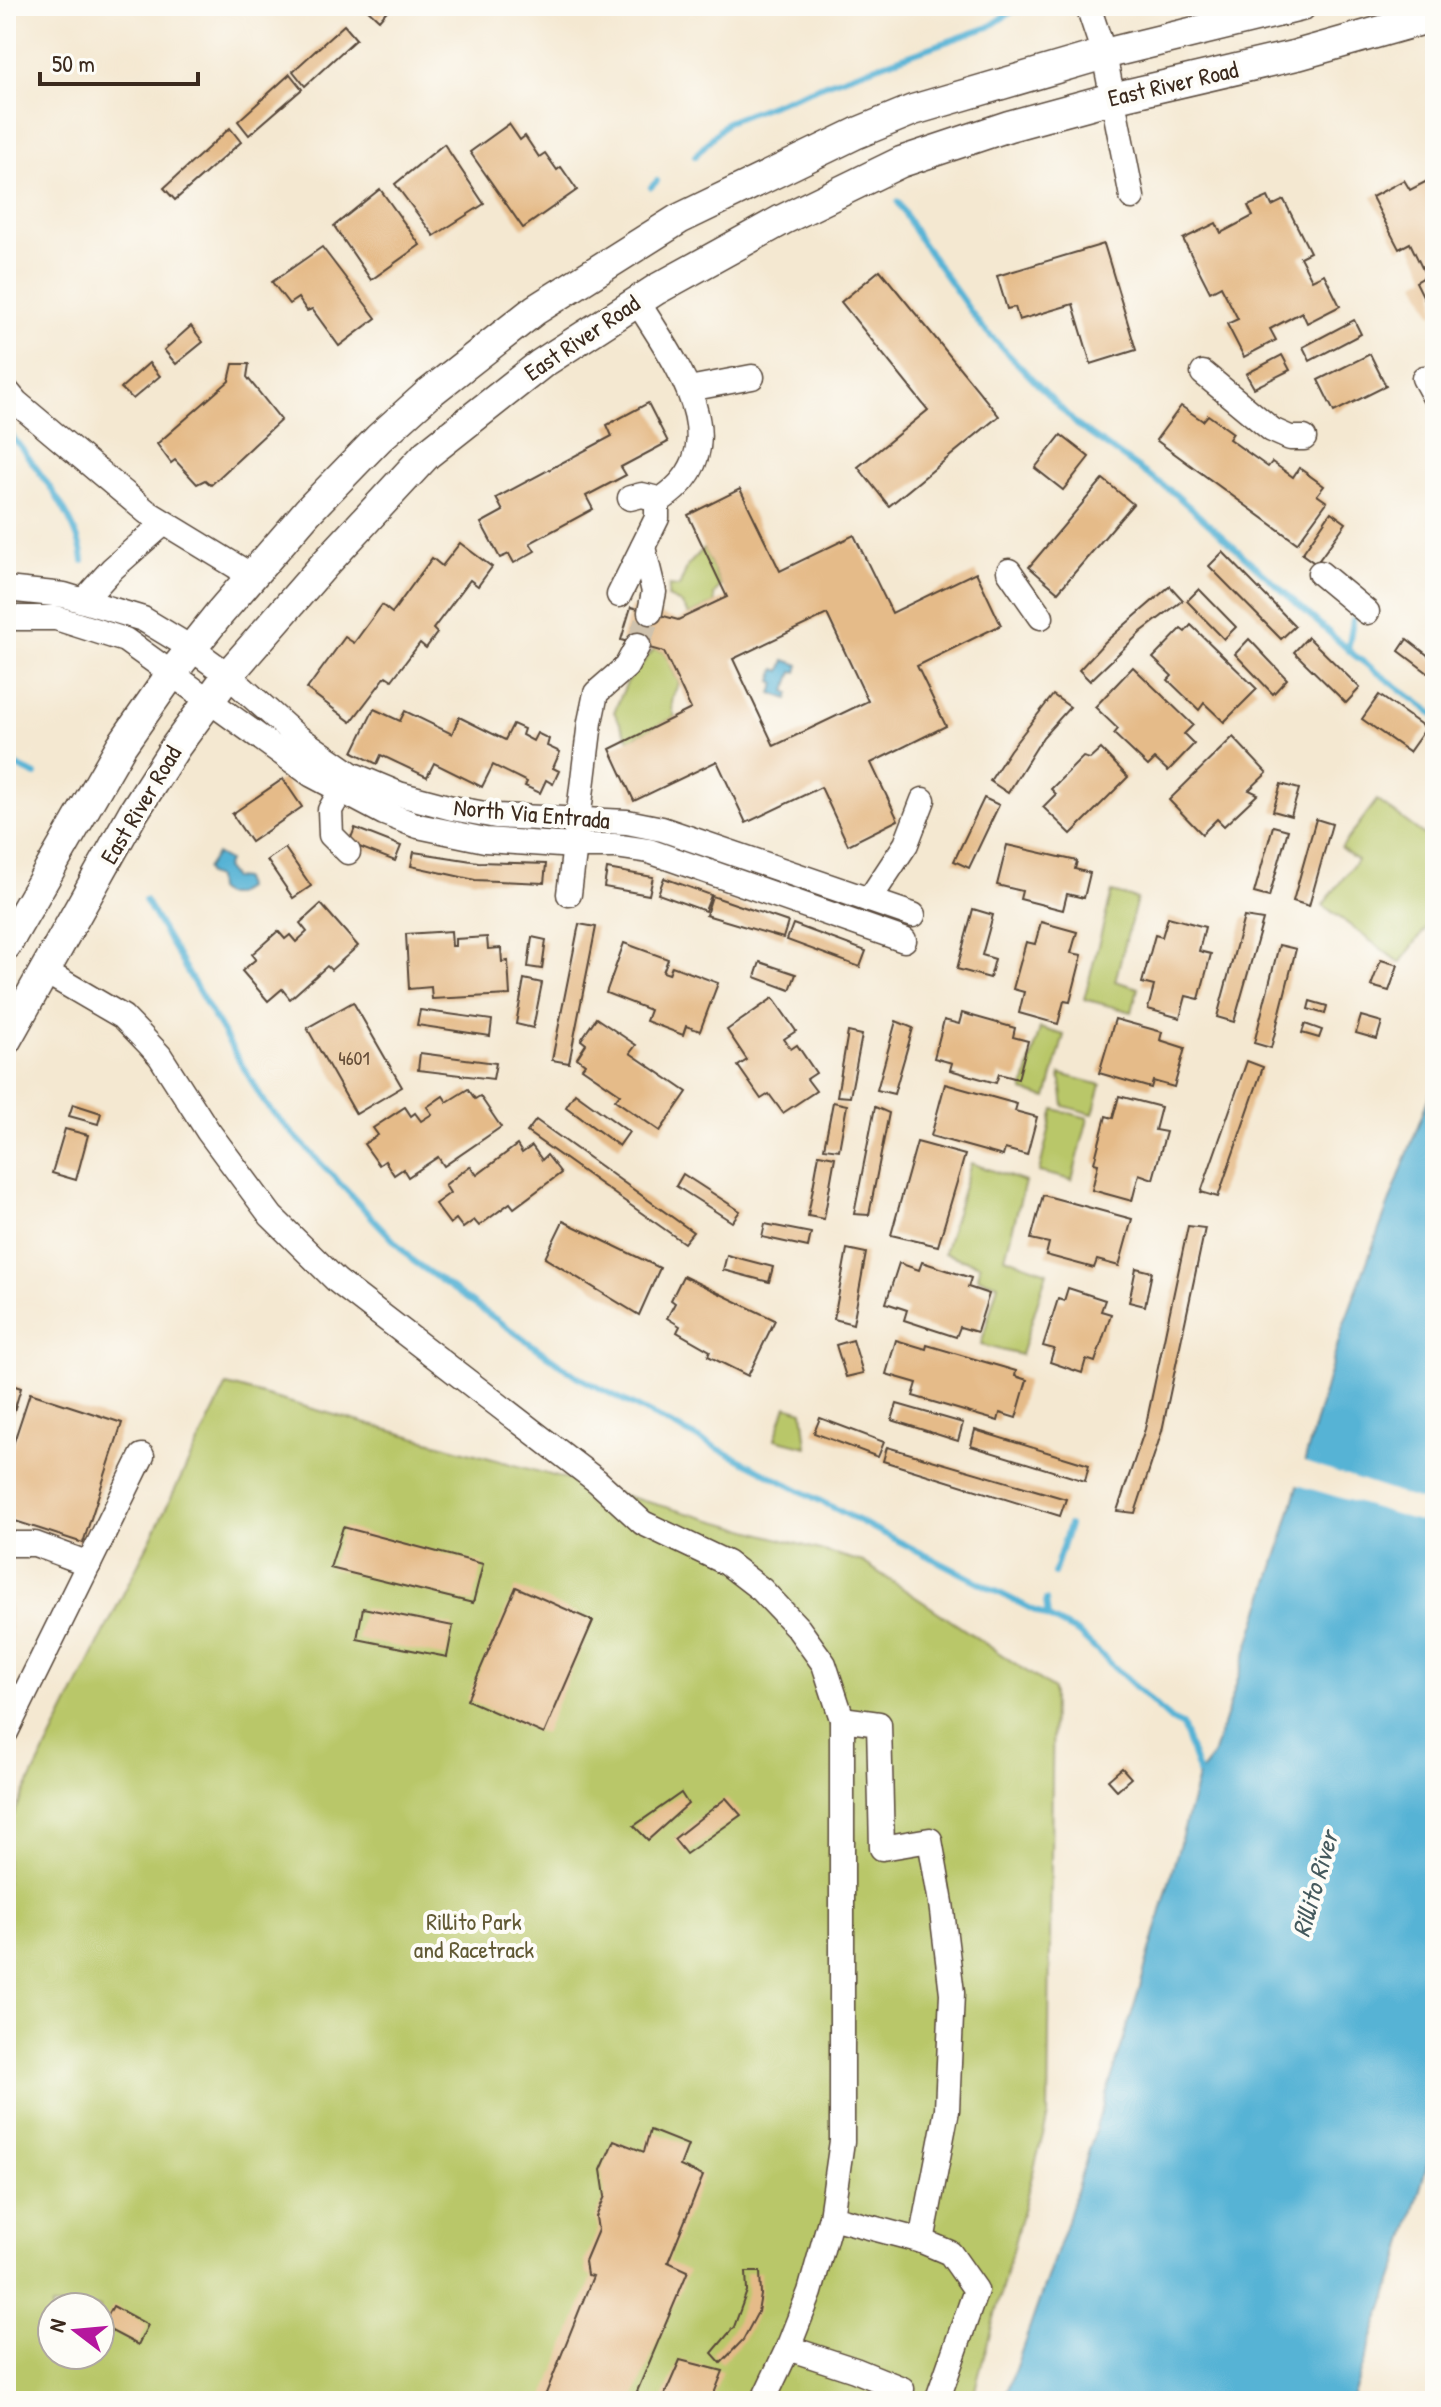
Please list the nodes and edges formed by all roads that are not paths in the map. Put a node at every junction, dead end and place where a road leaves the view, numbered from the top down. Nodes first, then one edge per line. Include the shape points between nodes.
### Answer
1 (1088, 6) edge
2 (1301, 6) edge
3 (1435, 16) edge
4 (1104, 54) junction
5 (1112, 98) junction
6 (1132, 197) dead end
7 (637, 301) junction
8 (1203, 373) dead end
9 (752, 377) dead end
10 (689, 389) junction
11 (6, 390) edge
12 (1304, 438) dead end
13 (630, 498) dead end
14 (657, 502) junction
15 (164, 523) junction
16 (643, 547) junction
17 (1009, 571) dead end
18 (1320, 573) dead end
19 (252, 576) junction
20 (6, 589) edge
21 (619, 595) dead end
22 (83, 601) junction
23 (650, 612) tunnel mouth
24 (1367, 612) dead end
25 (1041, 617) dead end
26 (6, 618) edge
27 (638, 645) tunnel mouth
28 (191, 648) junction
29 (172, 673) junction
30 (228, 675) junction
31 (210, 701) junction
32 (341, 791) junction
33 (923, 800) dead end
34 (578, 819) junction
35 (575, 846) junction
36 (348, 852) dead end
37 (569, 894) dead end
38 (869, 900) junction
39 (913, 915) dead end
40 (904, 940) dead end
41 (6, 945) edge
42 (46, 972) junction
43 (6, 1040) edge
44 (142, 1456) dead end
45 (6, 1544) edge
46 (89, 1564) junction
47 (842, 1719) junction
48 (6, 1732) edge
49 (831, 2217) junction
50 (922, 2241) junction
51 (788, 2348) junction
52 (902, 2389) dead end
53 (763, 2401) edge
54 (937, 2401) edge

1 - 4 street
2 - 4 main road, East River Road
3 - 5 main road, East River Road
4 - 5 street
4 - 19 main road, East River Road via 913,110 679,219 535,310 428,394 308,511
5 - 6 street
5 - 7 main road, East River Road via 901,162 782,220
7 - 10 street
7 - 30 main road, East River Road via 541,364 427,454
8 - 12 street via 1272,430
9 - 10 street
10 - 14 street via 700,435 695,457 679,487
11 - 15 street
13 - 14 street via 649,496
14 - 16 street via 657,518
15 - 19 street
15 - 22 street
16 - 21 street
16 - 23 street via 654,592
17 - 25 street
18 - 24 street
19 - 28 main road, East River Road
20 - 22 street, North Via Entrada
22 - 28 street, North Via Entrada via 143,619
26 - 29 street, North Via Entrada via 56,618 125,640
27 - 34 street via 626,667 596,693
28 - 29 main road, East River Road
28 - 30 street, North Via Entrada
29 - 31 street, North Via Entrada
29 - 41 main road, East River Road via 121,746
30 - 31 main road, East River Road
30 - 34 street, North Via Entrada via 295,735 351,774 399,794 496,816
31 - 32 street, North Via Entrada
31 - 42 main road, East River Road via 133,813
32 - 35 street, North Via Entrada via 384,813 448,834
32 - 36 street via 330,810 331,835
33 - 38 street via 906,844
34 - 35 street
34 - 38 street, North Via Entrada via 662,829
35 - 37 street
35 - 40 street, North Via Entrada via 649,851
38 - 39 street, North Via Entrada
42 - 43 main road, East River Road
42 - 47 street via 123,1017 148,1043 271,1216 337,1281 597,1481 643,1523 727,1563 762,1590 824,1664
44 - 46 street
45 - 46 street via 35,1544
46 - 48 street
47 - 49 street via 842,2141
47 - 50 street via 879,1724 882,1848 930,1840 941,1903 952,1993 947,2110
49 - 50 street
49 - 51 street
50 - 54 street via 950,2253 976,2290
51 - 52 street
51 - 53 street

